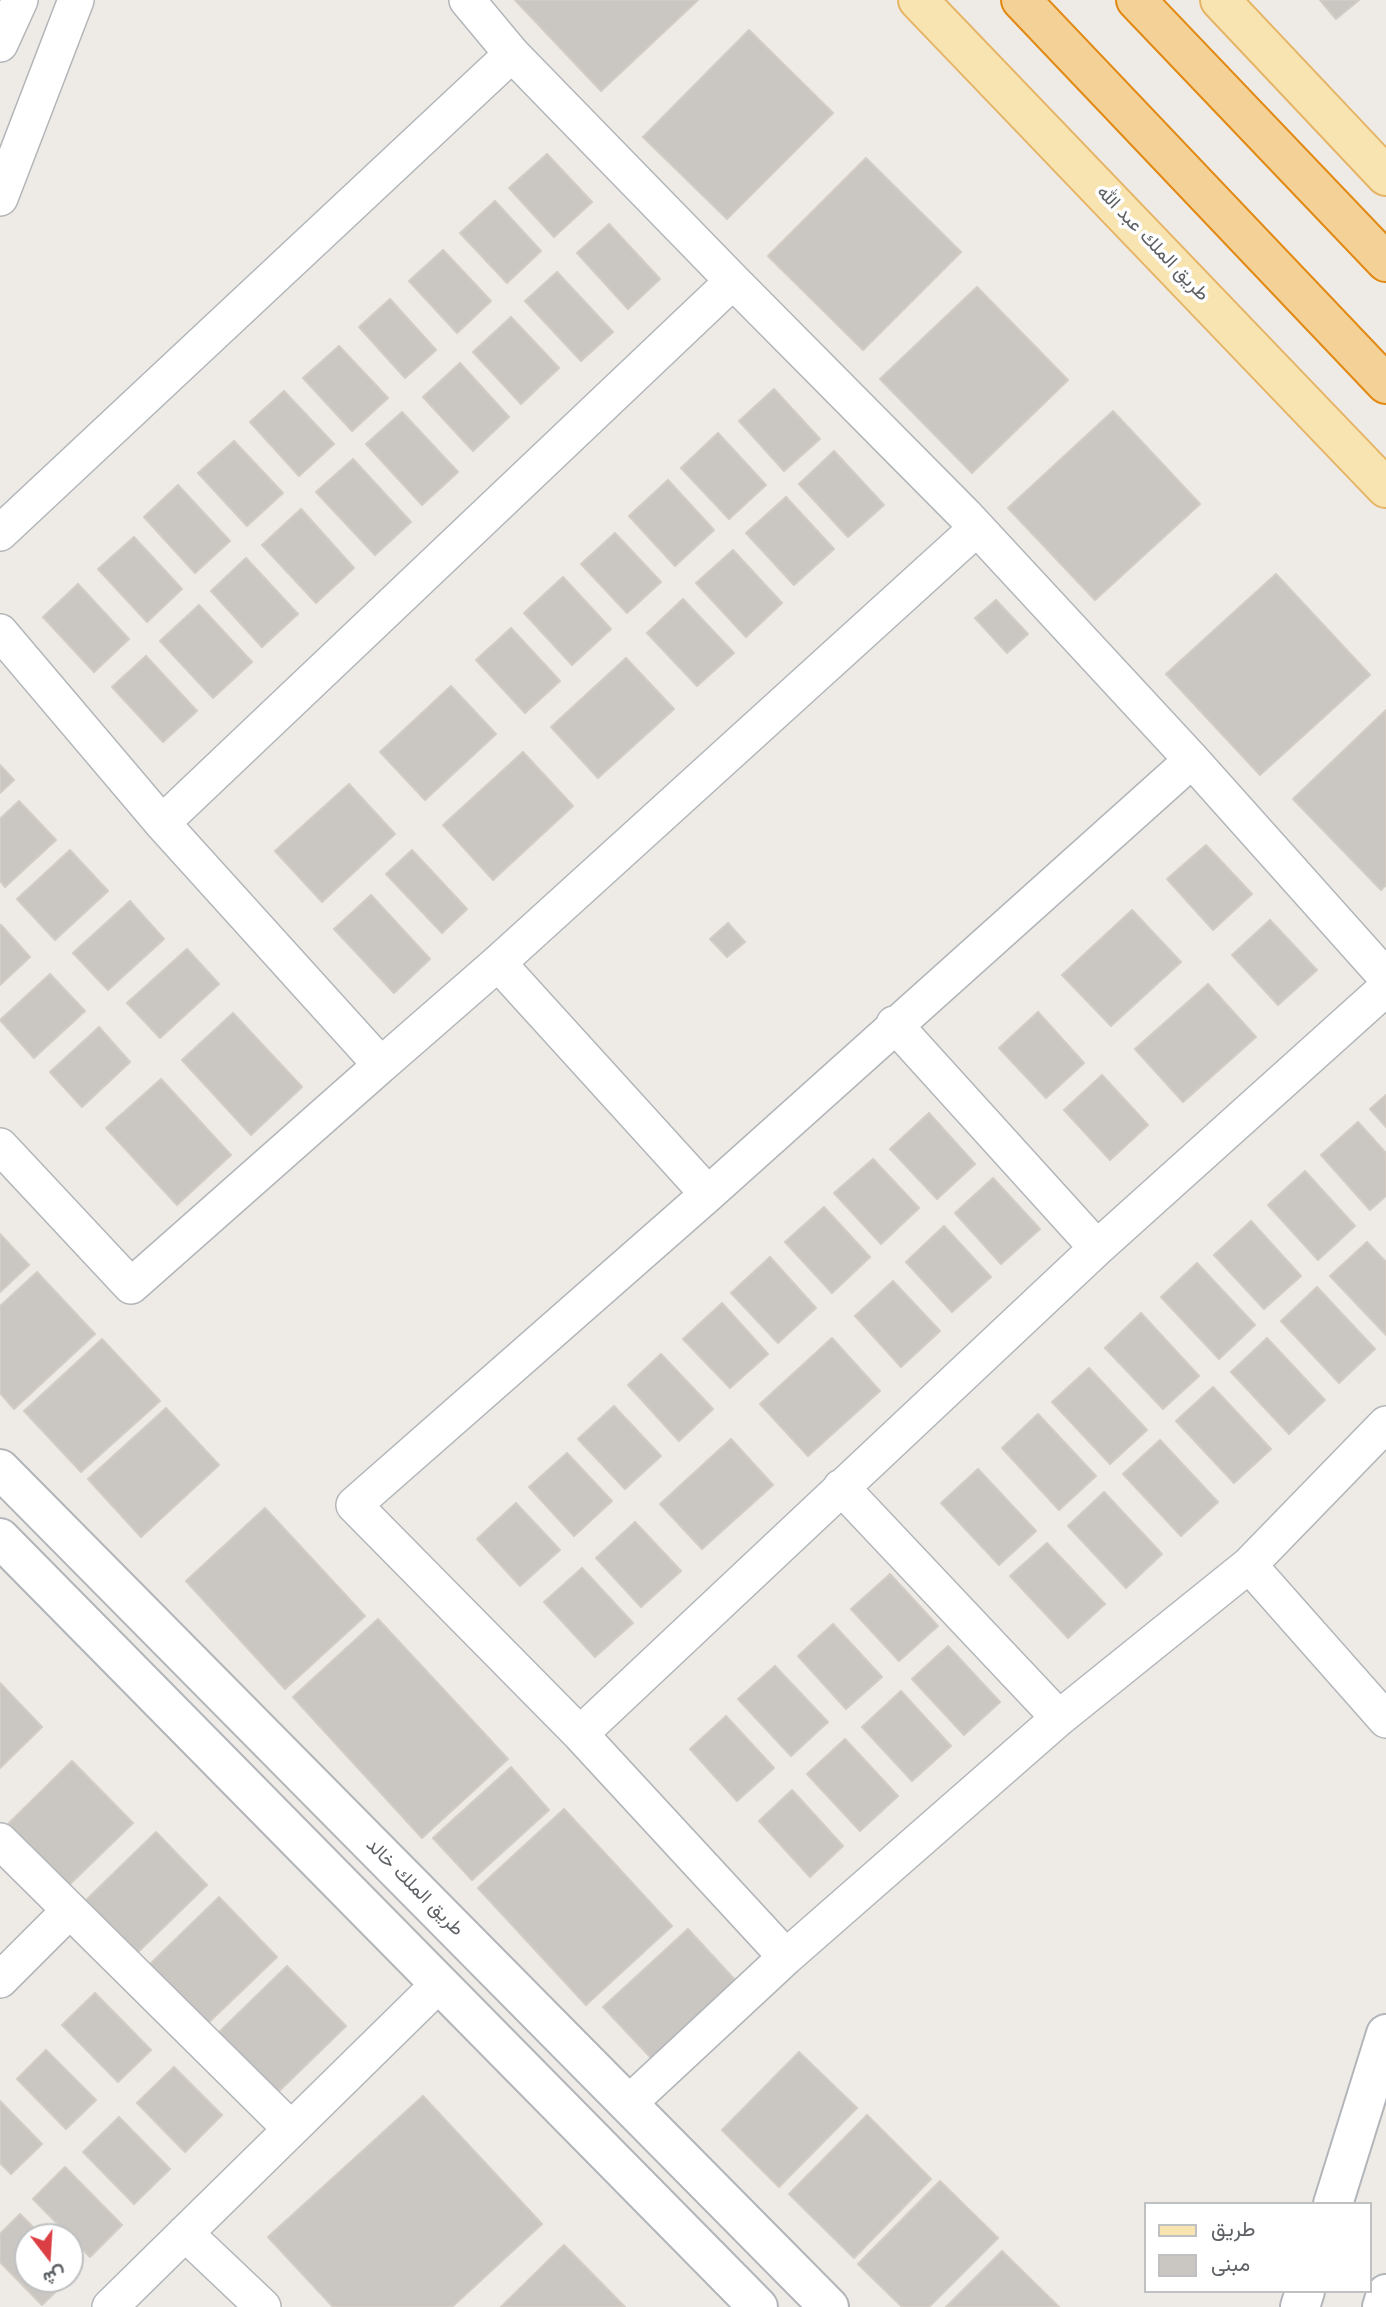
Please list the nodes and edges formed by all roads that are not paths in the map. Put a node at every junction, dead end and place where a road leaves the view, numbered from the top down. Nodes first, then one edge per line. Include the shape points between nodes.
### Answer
1 (20, 0) edge
2 (76, 0) edge
3 (467, 0) edge
4 (918, 0) edge
5 (1021, 0) edge
6 (1136, 0) edge
7 (1220, 0) edge
8 (0, 44) edge
9 (512, 54) junction
10 (1386, 176) edge
11 (0, 198) edge
12 (1386, 262) edge
13 (733, 281) junction
14 (1386, 384) edge
15 (1386, 488) edge
16 (977, 528) junction
17 (0, 533) edge
18 (0, 632) edge
19 (1192, 760) junction
20 (162, 823) junction
21 (498, 963) junction
22 (1386, 976) edge
23 (1386, 988) edge
24 (894, 1024) junction
25 (381, 1065) junction
26 (0, 1146) edge
27 (708, 1194) junction
28 (1097, 1248) junction
29 (1386, 1424) edge
30 (0, 1469) edge
31 (841, 1487) junction
32 (0, 1538) edge
33 (1249, 1565) junction
34 (1059, 1718) junction
35 (1386, 1720) edge
36 (580, 1734) junction
37 (0, 1841) edge
38 (70, 1910) junction
39 (786, 1957) junction
40 (0, 1980) edge
41 (439, 1984) junction
42 (1386, 2034) edge
43 (628, 2104) junction
44 (291, 2129) junction
45 (1334, 2202) edge
46 (186, 2233) junction
47 (1386, 2294) edge
48 (110, 2307) edge
49 (263, 2307) edge
50 (758, 2307) edge
51 (829, 2307) edge
52 (1382, 2307) edge

1 - 8 street
2 - 11 street
3 - 9 street
4 - 15 main road, طريق الملك عبد الله
5 - 14 highway
6 - 12 highway
7 - 10 main road
9 - 13 street
9 - 17 street
13 - 16 street
13 - 20 street
16 - 19 street
16 - 21 street
18 - 20 street
19 - 22 street
19 - 24 street
20 - 25 street
21 - 25 street
21 - 27 street
23 - 28 street
24 - 27 street
24 - 28 street
25 - 26 street via 131,1286
27 - 36 street via 354,1506
28 - 31 street
29 - 33 street
30 - 43 main road, طريق الملك خالد
31 - 34 street
31 - 36 street
32 - 41 main road
33 - 34 street
33 - 35 street
34 - 39 street
36 - 39 street
37 - 38 street
38 - 40 street
38 - 44 street
39 - 43 street
41 - 44 street
41 - 50 main road
42 - 45 main road
43 - 51 main road, طريق الملك خالد
44 - 46 street
46 - 48 street
46 - 49 street
47 - 52 main road

